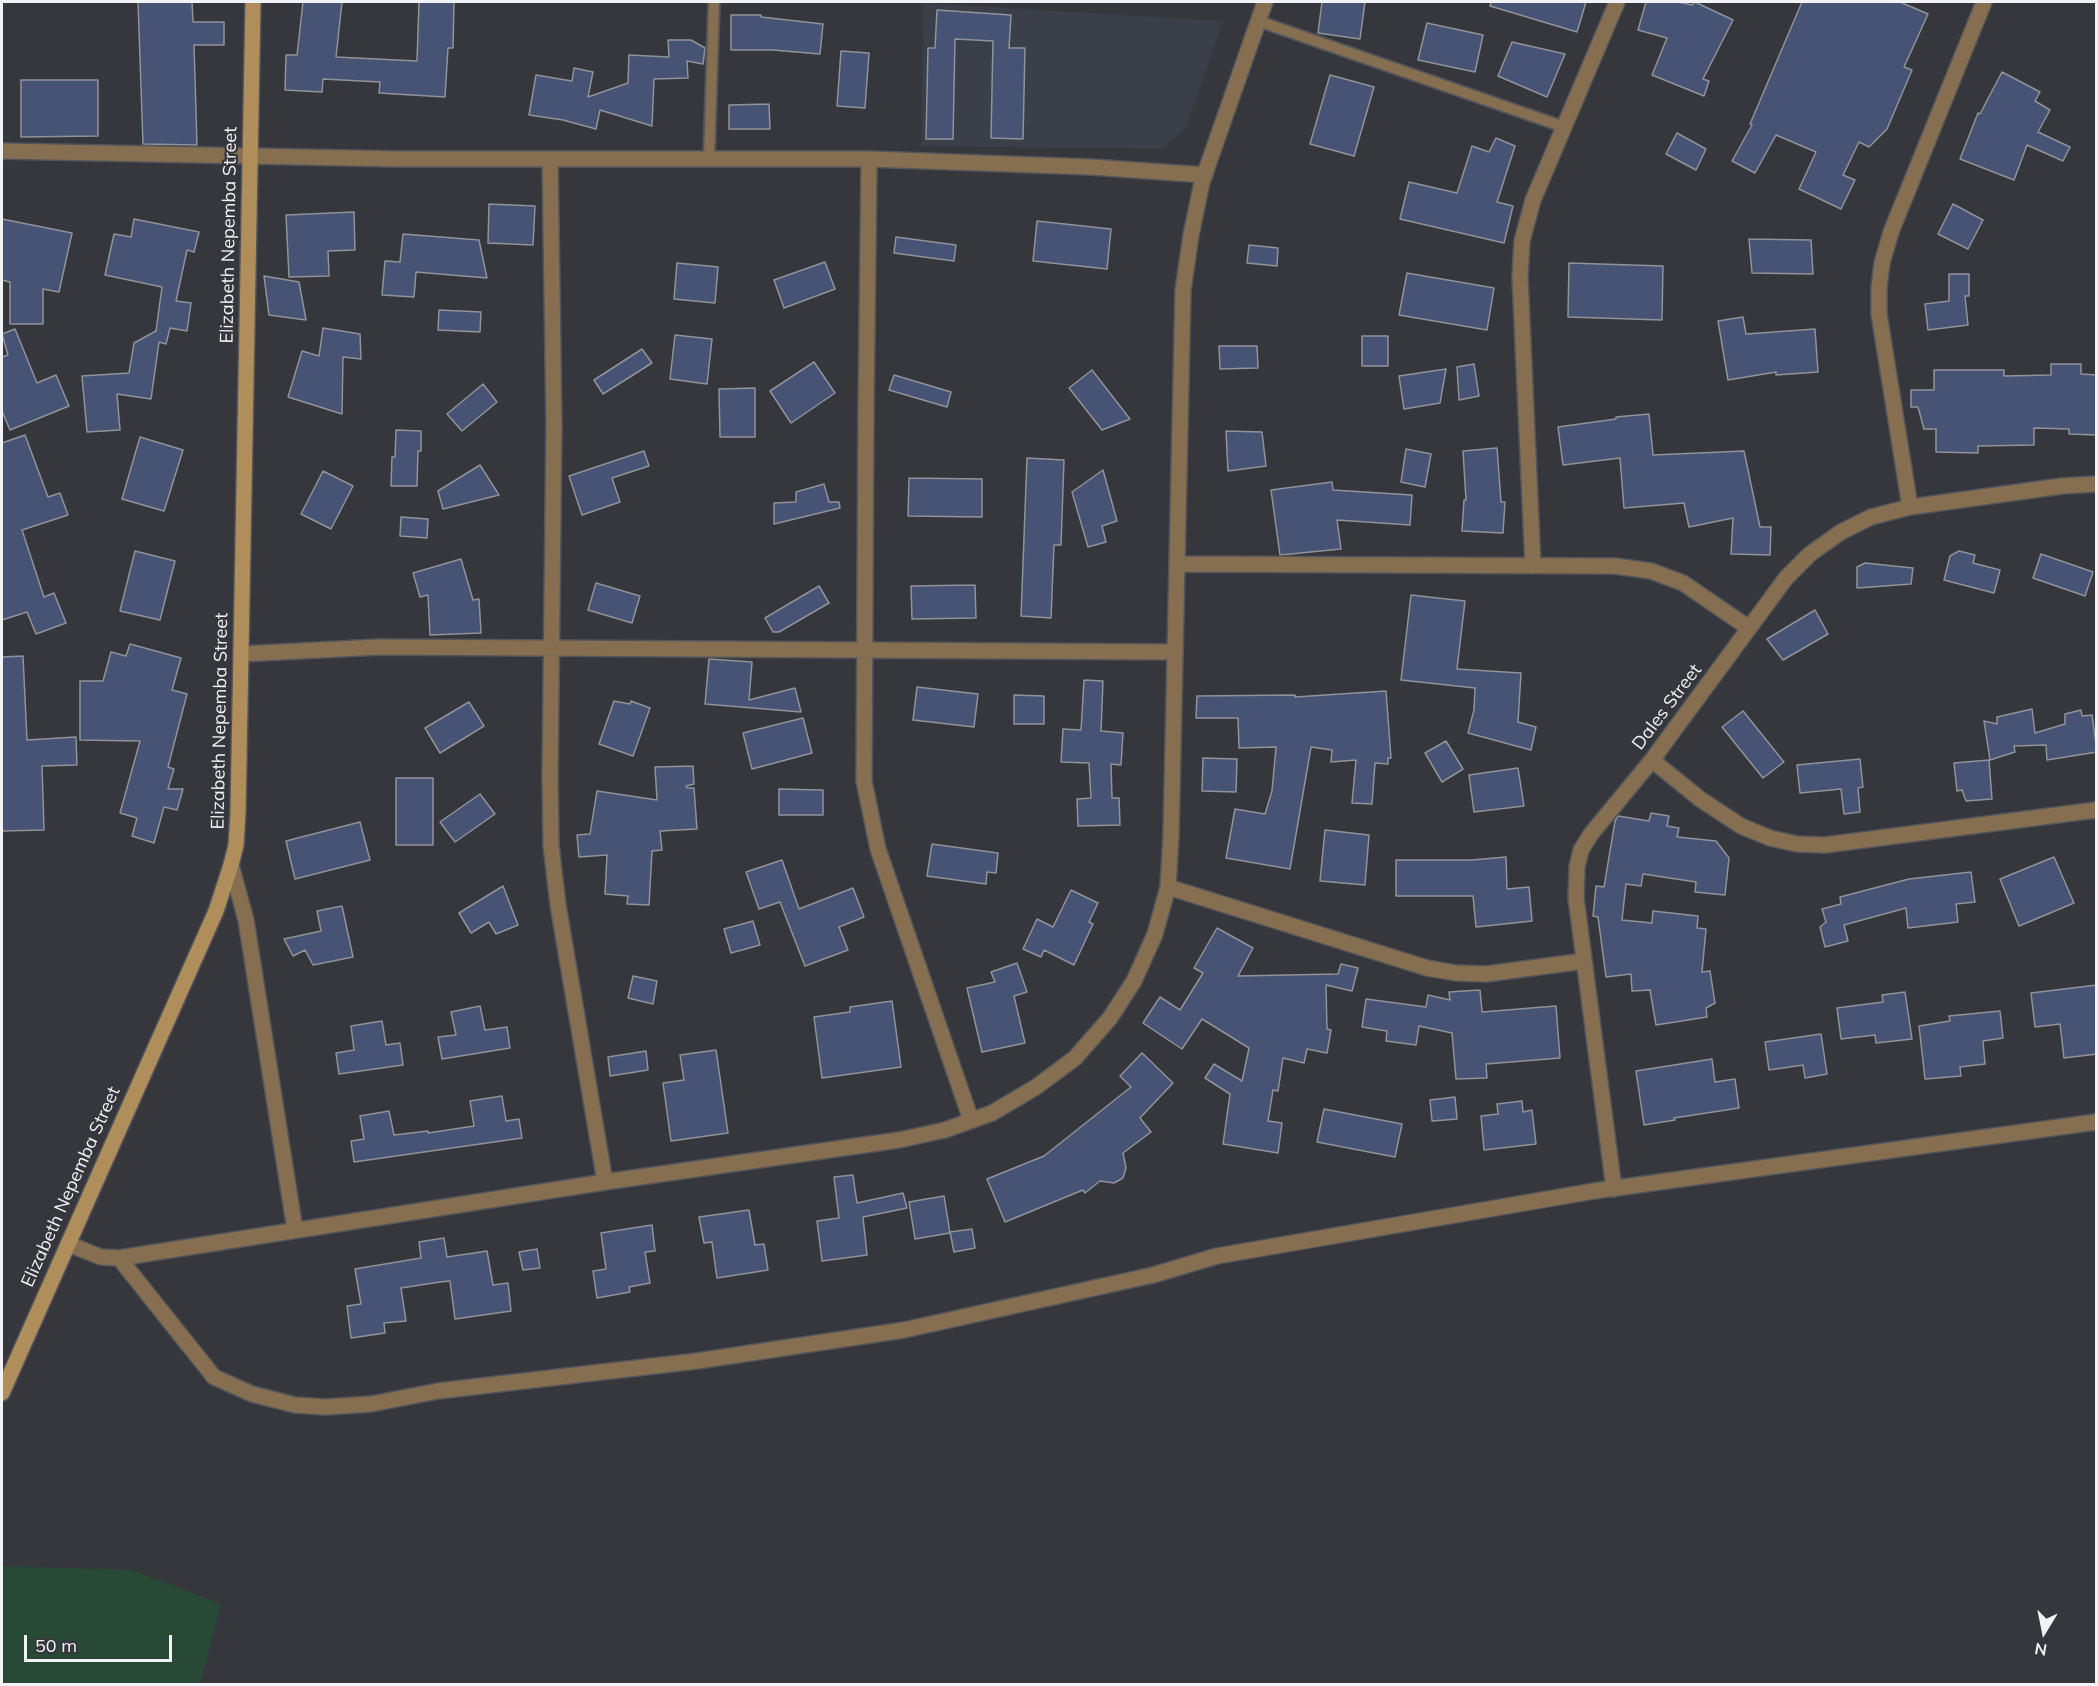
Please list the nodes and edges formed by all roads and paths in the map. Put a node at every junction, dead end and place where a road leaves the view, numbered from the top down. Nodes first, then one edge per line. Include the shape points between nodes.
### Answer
1 (253, 2) edge
2 (714, 2) edge
3 (1265, 2) edge
4 (1617, 2) edge
5 (1984, 2) edge
6 (1258, 21) junction
7 (1564, 127) junction
8 (2, 151) edge
9 (250, 156) junction
10 (550, 159) junction
11 (709, 159) junction
12 (869, 159) junction
13 (1205, 175) junction
14 (2097, 484) edge
15 (1910, 507) junction
16 (1177, 564) junction
17 (1533, 566) junction
18 (1749, 628) junction
19 (552, 647) junction
20 (864, 649) junction
21 (1175, 652) junction
22 (241, 654) junction
23 (1652, 760) junction
24 (2097, 810) edge
25 (231, 865) junction
26 (1168, 886) junction
27 (1584, 961) junction
28 (972, 1120) junction
29 (2097, 1122) edge
30 (605, 1182) junction
31 (1614, 1189) junction
32 (296, 1230) junction
33 (68, 1244) junction
34 (119, 1258) junction
35 (2, 1393) edge

1 - 9 street, Elizabeth Nepemba Street
2 - 11 lane
3 - 6 street
4 - 7 street
5 - 15 street via 1882,263 1879,314
6 - 7 lane
6 - 13 street
7 - 17 street via 1533,200 1522,241 1520,278
8 - 9 street
9 - 10 street
9 - 22 street, Elizabeth Nepemba Street
10 - 11 street
10 - 19 street
11 - 12 street
12 - 13 street
12 - 20 street
13 - 16 street via 1183,290
14 - 15 street, Dales Street
15 - 18 street, Dales Street via 1871,517 1840,532 1810,554 1786,578
16 - 17 street
16 - 21 street
17 - 18 street via 1615,566 1651,571 1683,583
18 - 23 street, Dales Street
19 - 20 street
19 - 22 street via 379,647
19 - 30 street via 551,845
20 - 21 street
20 - 28 street via 864,781 878,849
21 - 26 street
22 - 25 street, Elizabeth Nepemba Street via 238,813
23 - 24 street via 1741,826 1797,844 1825,845
23 - 27 street, Dales Street via 1581,850 1575,884
25 - 32 street via 246,920
25 - 33 street, Elizabeth Nepemba Street via 216,911
26 - 27 street via 1426,968 1486,974
26 - 28 street via 1155,934 1134,981 1110,1018 1074,1058 1036,1087
27 - 31 street, Dales Street
28 - 30 street via 899,1140
29 - 31 street
30 - 32 street
31 - 34 street via 1217,1256 1153,1275 904,1330 697,1361 325,1407 295,1405 252,1394 214,1377
32 - 34 street
33 - 34 street via 101,1257
33 - 35 street, Elizabeth Nepemba Street

